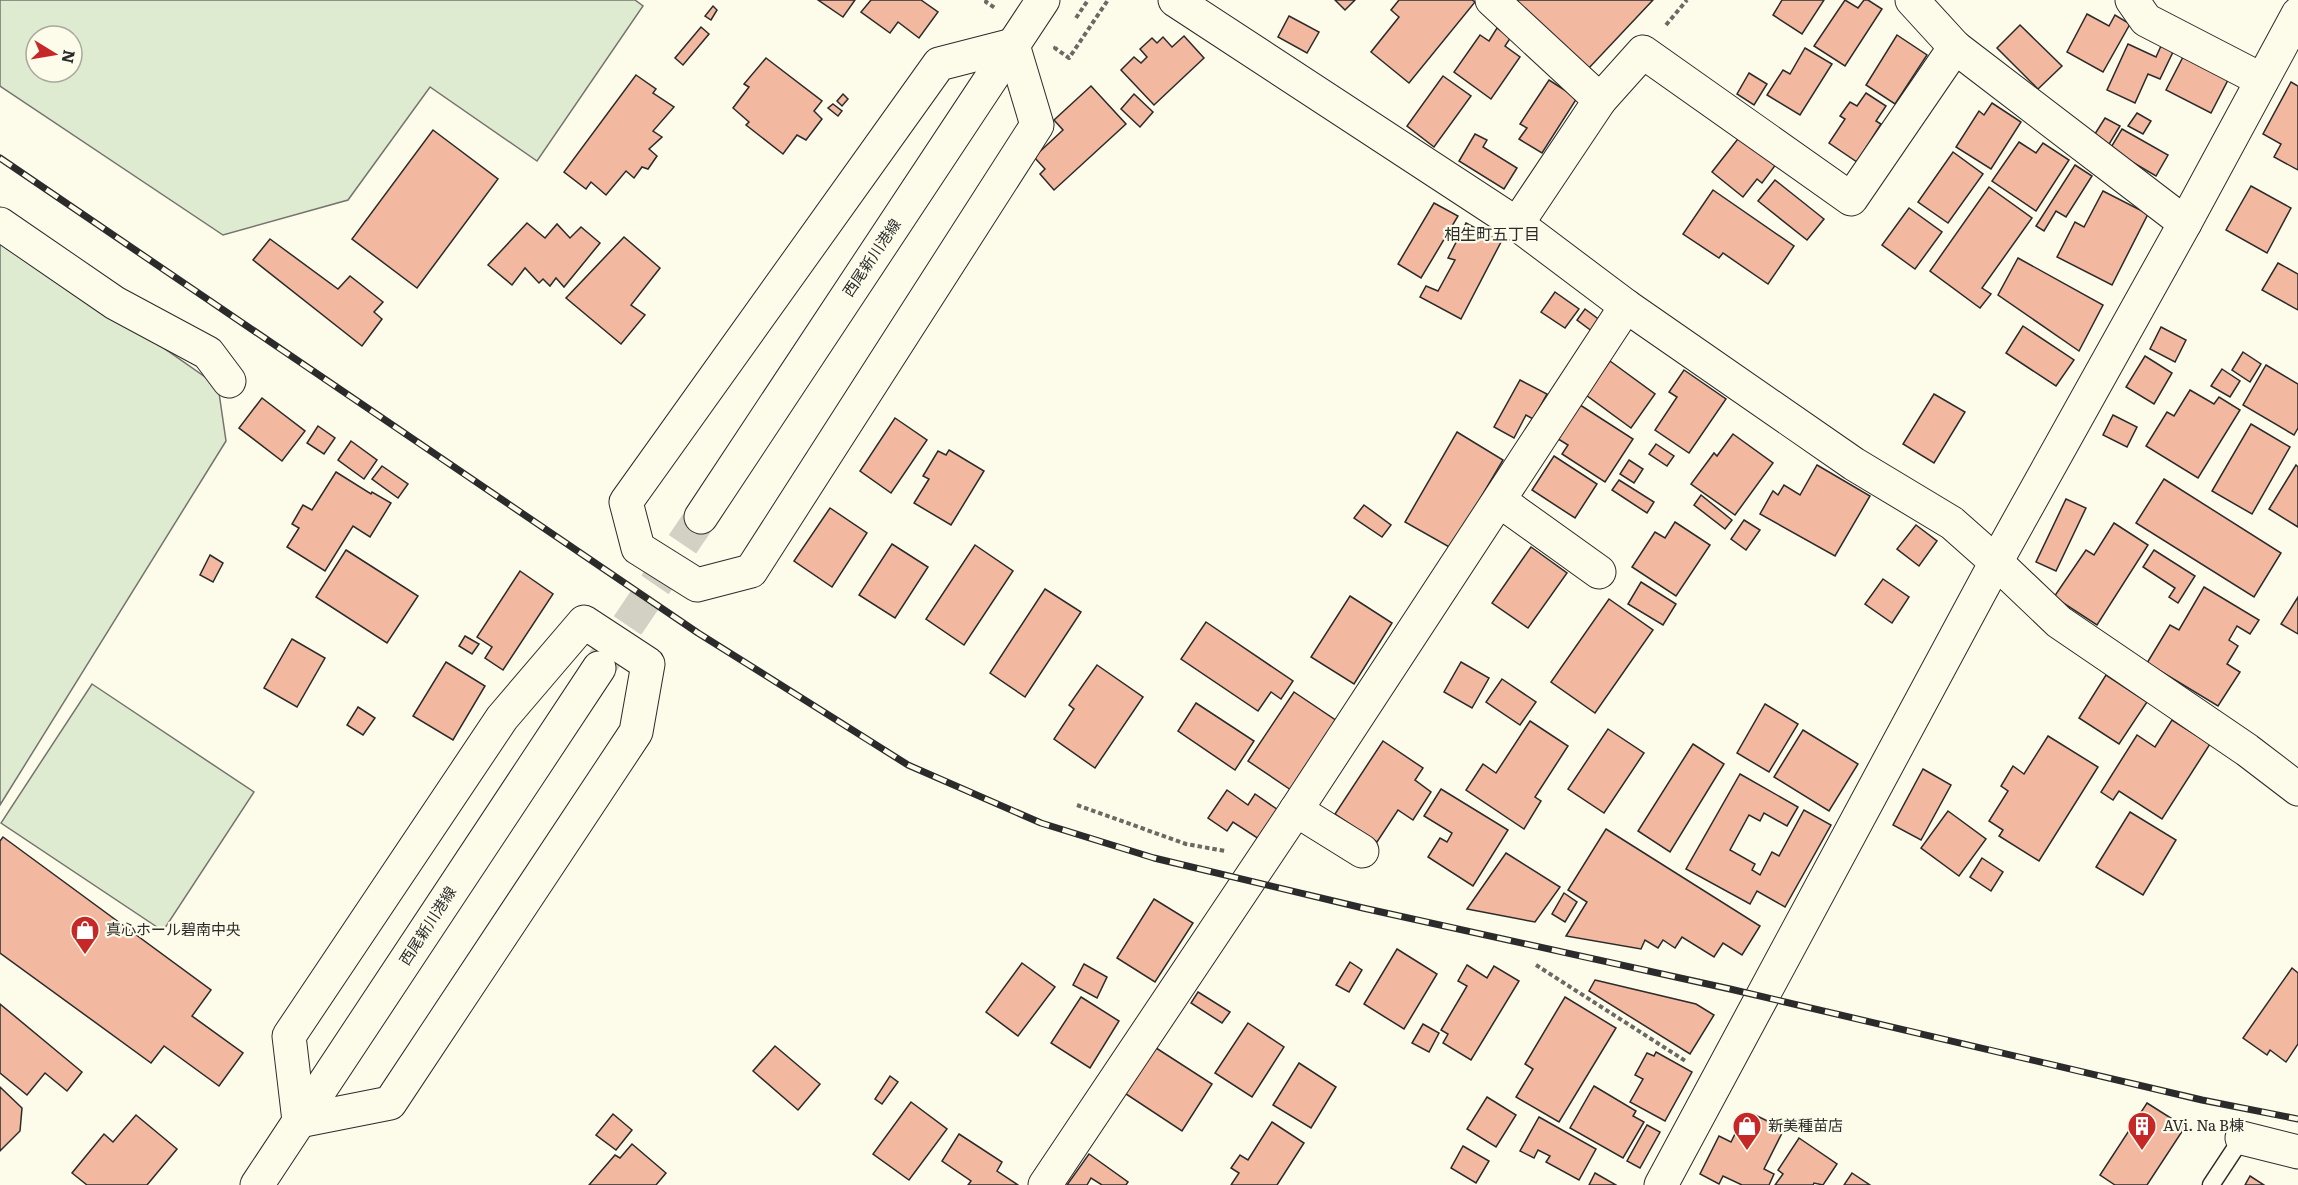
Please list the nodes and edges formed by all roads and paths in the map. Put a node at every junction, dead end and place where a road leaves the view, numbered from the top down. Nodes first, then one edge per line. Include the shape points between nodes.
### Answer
1 (987, 0) edge
2 (1043, 0) edge
3 (1108, 0) edge
4 (1175, 0) edge
5 (1492, 0) edge
6 (1912, 0) edge
7 (2132, 0) edge
8 (999, 10) dead end
9 (2298, 14) edge
10 (1013, 45) junction
11 (1955, 47) junction
12 (1055, 48) dead end
13 (2262, 80) junction
14 (1600, 100) junction
15 (2186, 223) junction
16 (0, 224) edge
17 (1516, 224) junction
18 (1626, 306) junction
19 (229, 381) dead end
20 (1500, 501) junction
21 (701, 517) tunnel mouth
22 (1996, 562) junction
23 (1599, 572) dead end
24 (598, 668) tunnel mouth
25 (2298, 789) edge
26 (1077, 805) dead end
27 (1296, 810) junction
28 (1362, 851) dead end
29 (1264, 858) junction
30 (1536, 965) dead end
31 (1718, 1081) junction
32 (299, 1121) junction
33 (2242, 1138) joint
34 (2298, 1152) edge
35 (1668, 1182) edge
36 (257, 1185) edge
37 (1045, 1185) edge
38 (2211, 1185) edge

1 - 8 path
2 - 10 street, 西尾新川港線
3 - 12 path via 1069,58
4 - 17 street
5 - 14 street
6 - 11 street
7 - 13 street via 2146,20
9 - 13 street
10 - 10 street via 1036,125 751,571 697,585 638,548 626,502 939,64
10 - 21 street, 西尾新川港線
11 - 14 street via 1851,199 1643,52
11 - 15 street
13 - 15 street
14 - 17 street
15 - 22 street
16 - 19 street via 115,303 208,353
17 - 18 street
18 - 20 street
18 - 22 street via 1854,464 1952,523
20 - 23 street
20 - 27 street
22 - 25 street via 2059,622
22 - 31 street
24 - 32 street, 西尾新川港線
26 - 29 path via 1186,844
27 - 28 street
27 - 29 street
29 - 37 street
30 - 31 path
31 - 35 street
32 - 32 street via 390,1103 636,732 648,664 585,622 502,718 289,1036
32 - 36 street, 西尾新川港線
33 - 34 street
33 - 38 lane

